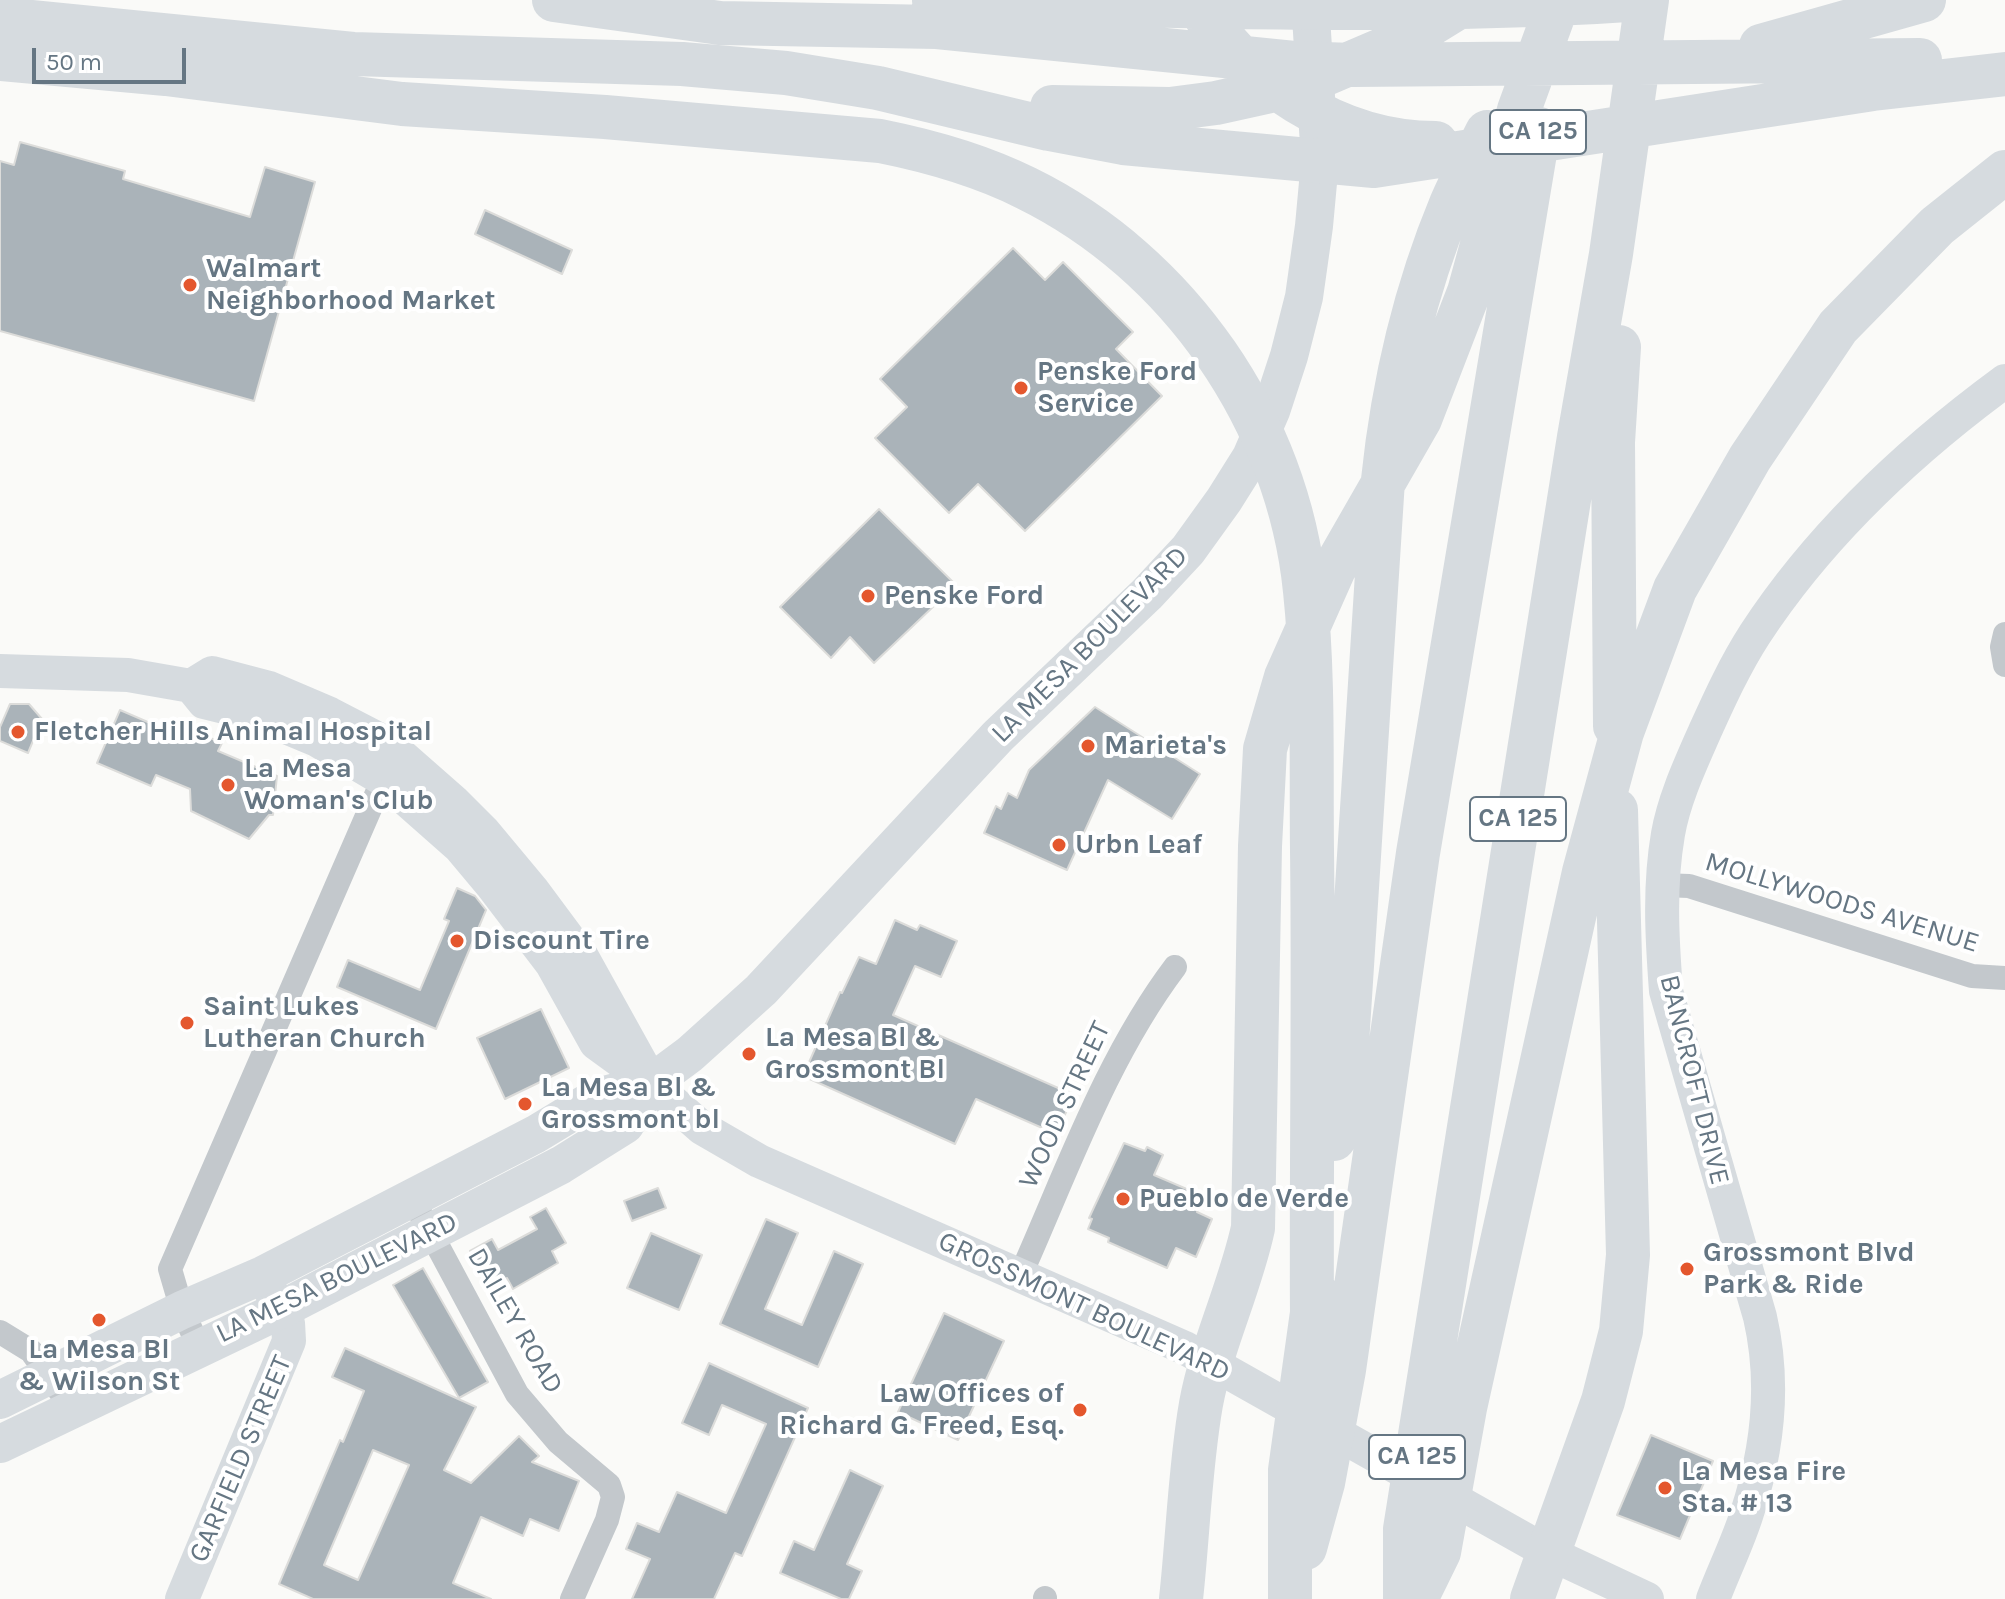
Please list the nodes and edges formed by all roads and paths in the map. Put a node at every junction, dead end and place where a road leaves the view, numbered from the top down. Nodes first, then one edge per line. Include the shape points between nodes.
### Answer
1 (554, 0) edge
2 (907, 0) edge
3 (1310, 0) edge
4 (1560, 0) edge
5 (1581, 0) edge
6 (1924, 0) edge
7 (1205, 3) edge
8 (1456, 4) edge
9 (1642, 9) edge
10 (0, 14) edge
11 (0, 59) edge
12 (2005, 59) edge
13 (166, 74) junction
14 (2005, 74) edge
15 (1320, 161) junction
16 (2005, 172) edge
17 (1611, 254) junction
18 (2005, 381) edge
19 (2005, 634) edge
20 (2005, 665) edge
21 (0, 671) edge
22 (191, 686) junction
23 (383, 779) junction
24 (1662, 885) junction
25 (1175, 967) dead end
26 (2005, 978) edge
27 (651, 1083) junction
28 (412, 1198) junction
29 (430, 1233) junction
30 (1021, 1274) junction
31 (263, 1275) junction
32 (182, 1310) junction
33 (280, 1310) junction
34 (1312, 1319) junction
35 (0, 1332) edge
36 (199, 1347) junction
37 (1212, 1363) junction
38 (49, 1376) junction
39 (1447, 1397) junction
40 (0, 1400) edge
41 (72, 1408) junction
42 (0, 1444) edge
43 (1307, 1476) junction
44 (1422, 1541) junction
45 (1549, 1553) junction
46 (182, 1599) edge
47 (572, 1599) edge
48 (1181, 1599) edge
49 (1290, 1599) edge
50 (1405, 1599) edge
51 (1416, 1599) edge
52 (1532, 1599) edge
53 (1647, 1599) edge
54 (1713, 1599) edge

1 - 12 highway via 720,23 937,27 1353,65
2 - 7 highway
3 - 15 main road, LA MESA BOULEVARD
4 - 37 highway via 1519,110 1469,292 1420,419 1334,569 1286,677 1265,749 1253,1228
4 - 43 highway, CA 125 via 1418,853 1344,1370
5 - 34 highway via 1490,126 1452,202 1405,338 1383,480 1347,1044
6 - 7 highway via 1681,74 1552,123 1472,143 1389,139 1316,113 1257,73 1210,25
7 - 8 highway
8 - 9 highway
8 - 13 highway via 1405,40 1302,84 1170,109
9 - 17 highway, CA 125
10 - 15 highway via 22,21 353,54 682,64 786,73 878,88 1123,143
11 - 13 highway
13 - 34 highway via 402,104 880,141 922,150 980,168 1071,213 1151,275 1187,314 1259,426 1288,502 1305,590 1314,956
14 - 15 highway via 1873,89 1374,166
15 - 27 main road, LA MESA BOULEVARD via 1304,297 1271,411 1251,457 1188,550 998,736 770,981
16 - 39 highway via 1937,226 1838,327 1750,458 1675,589 1622,732
17 - 39 highway, CA 125 via 1579,437
17 - 45 highway via 1622,301 1613,442 1614,702 1628,1255 1621,1331 1603,1401
18 - 24 main road, BANCROFT DRIVE via 1862,505 1806,565 1754,636 1691,763 1669,831
19 - 20 street
21 - 22 main road, GROSSMONT BOULEVARD via 128,675
22 - 23 main road, GROSSMONT BOULEVARD via 204,702 257,715 317,740
22 - 27 main road, GROSSMONT BOULEVARD via 212,673 269,688 388,744 483,831 533,891 582,957
23 - 27 main road, GROSSMONT BOULEVARD via 482,873 552,964 596,1043
23 - 32 street via 170,1269
24 - 26 street, MOLLYWOODS AVENUE via 1689,886 1972,976
24 - 54 main road, BANCROFT DRIVE via 1666,991 1767,1348 1764,1443 1747,1513
25 - 30 street, WOOD STREET via 1123,1046
27 - 28 main road, LA MESA BOULEVARD via 597,1097
27 - 29 main road, LA MESA BOULEVARD via 625,1125
27 - 30 main road, GROSSMONT BOULEVARD via 702,1128 759,1161
28 - 29 street, DAILEY ROAD
28 - 31 main road, LA MESA BOULEVARD
29 - 33 main road, LA MESA BOULEVARD
29 - 47 street, DAILEY ROAD via 517,1394 558,1442 609,1485 613,1497 607,1520
30 - 37 main road, GROSSMONT BOULEVARD
31 - 32 main road, LA MESA BOULEVARD
31 - 33 main road, GARFIELD STREET
32 - 36 street
32 - 38 main road, LA MESA BOULEVARD
33 - 36 main road, LA MESA BOULEVARD
33 - 46 main road, GARFIELD STREET via 290,1334 286,1351
34 - 43 highway
35 - 38 street via 31,1351
36 - 41 main road, LA MESA BOULEVARD
37 - 45 main road, GROSSMONT BOULEVARD
37 - 48 highway via 1201,1405
38 - 40 main road, LA MESA BOULEVARD
38 - 41 street
39 - 44 highway
41 - 42 main road, LA MESA BOULEVARD
43 - 49 highway, CA 125
44 - 50 highway
44 - 51 highway
45 - 52 highway
45 - 53 main road, GROSSMONT BOULEVARD

